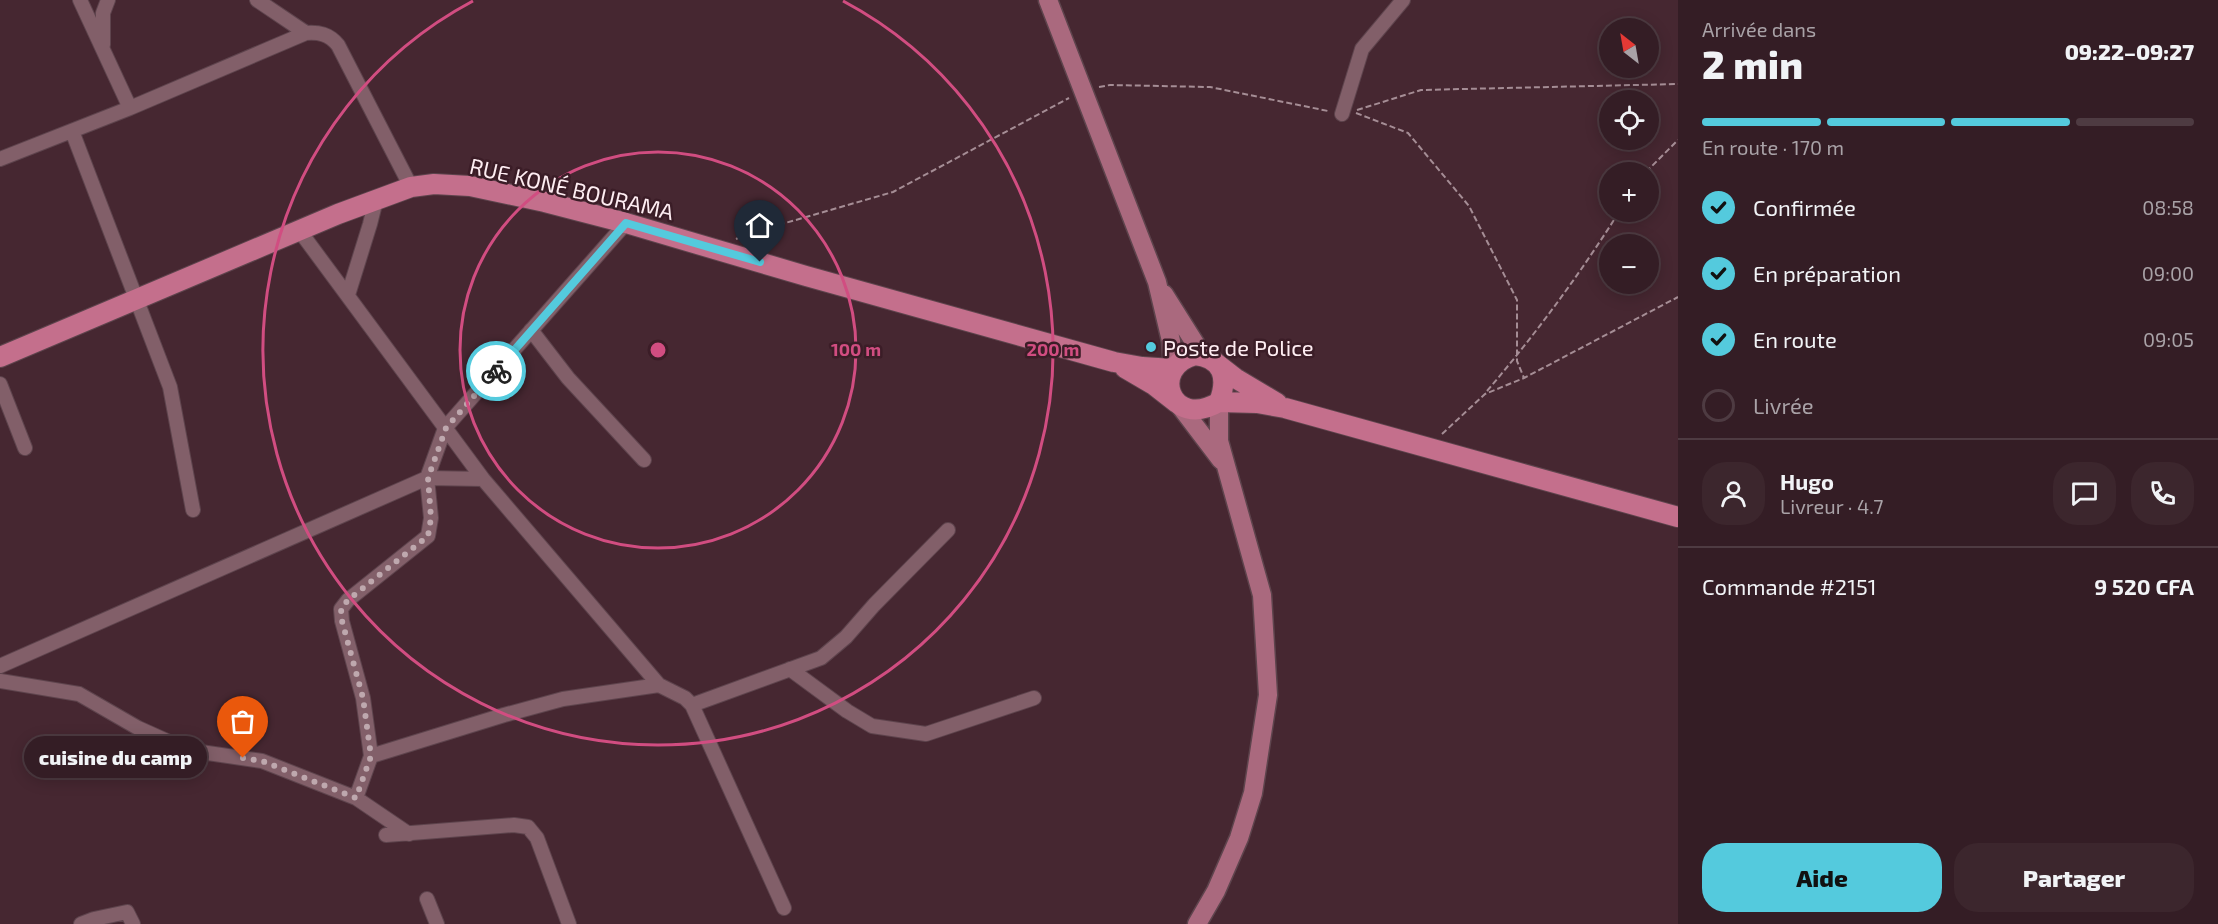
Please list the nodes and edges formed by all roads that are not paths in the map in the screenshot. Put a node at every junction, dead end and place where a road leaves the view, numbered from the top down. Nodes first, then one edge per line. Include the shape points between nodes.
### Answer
1 (80, 0) edge
2 (108, 0) edge
3 (1048, 0) edge
4 (1404, 0) edge
5 (257, 1) edge
6 (306, 33) junction
7 (103, 50) junction
8 (130, 108) junction
9 (1342, 114) road end
10 (72, 131) junction
11 (0, 159) edge
12 (411, 187) junction
13 (376, 200) junction
14 (626, 223) junction
15 (299, 230) junction
16 (1157, 282) junction
17 (348, 295) junction
18 (136, 298) junction
19 (531, 330) junction
20 (0, 357) edge
21 (1208, 358) junction
22 (1114, 362) junction
23 (1173, 369) junction
24 (0, 384) edge
25 (1219, 402) junction
26 (1180, 406) junction
27 (1285, 408) junction
28 (446, 428) junction
29 (25, 448) dead end
30 (644, 460) dead end
31 (1225, 467) junction
32 (428, 478) junction
33 (483, 479) junction
34 (193, 510) dead end
35 (1678, 517) edge
36 (948, 530) dead end
37 (0, 666) edge
38 (790, 669) junction
39 (0, 681) edge
40 (659, 685) junction
41 (1034, 698) dead end
42 (692, 705) junction
43 (371, 756) junction
44 (356, 798) junction
45 (409, 834) junction
46 (386, 835) dead end
47 (427, 899) dead end
48 (784, 908) dead end
49 (81, 924) edge
50 (133, 924) edge
51 (437, 924) edge
52 (569, 924) edge
53 (1197, 924) edge

1 - 7 street
2 - 7 street via 103,13
3 - 16 main road
4 - 9 street via 1362,49
5 - 6 street
6 - 8 street
6 - 12 street via 326,35 338,45
7 - 8 street
8 - 10 street
10 - 11 street
10 - 18 street
12 - 13 highway, RUE KONÉ BOURAMA
12 - 14 highway, RUE KONÉ BOURAMA via 470,186
13 - 15 highway, RUE KONÉ BOURAMA
13 - 17 street
14 - 19 street
14 - 22 highway, RUE KONÉ BOURAMA
15 - 17 street
15 - 18 highway, RUE KONÉ BOURAMA
16 - 21 main road
16 - 23 main road via 1171,341
17 - 28 street
18 - 20 highway, RUE KONÉ BOURAMA
18 - 34 street via 170,387
19 - 28 street
19 - 30 street via 568,378
21 - 23 highway via 1186,357
21 - 25 highway via 1220,368 1224,379
21 - 27 highway
22 - 23 highway, RUE KONÉ BOURAMA
22 - 26 highway, RUE KONÉ BOURAMA via 1154,385
23 - 26 highway via 1169,389
24 - 29 street
25 - 26 highway via 1200,411
25 - 27 highway
25 - 31 main road via 1219,441
26 - 31 main road
27 - 35 highway
28 - 32 street
28 - 33 street
31 - 53 main road via 1262,595 1268,695 1253,793 1239,838
32 - 33 street
32 - 37 street
32 - 43 street via 428,536 341,609 363,698
33 - 40 street
36 - 38 street via 846,637 821,658
38 - 41 street via 872,726 927,734
38 - 42 street
39 - 44 street via 79,694 138,729 187,750 262,761
40 - 42 street
40 - 43 street via 563,699
42 - 48 street
43 - 44 street
44 - 45 street
45 - 46 street
45 - 52 street via 528,827 537,838
47 - 51 street
49 - 50 street via 127,912

